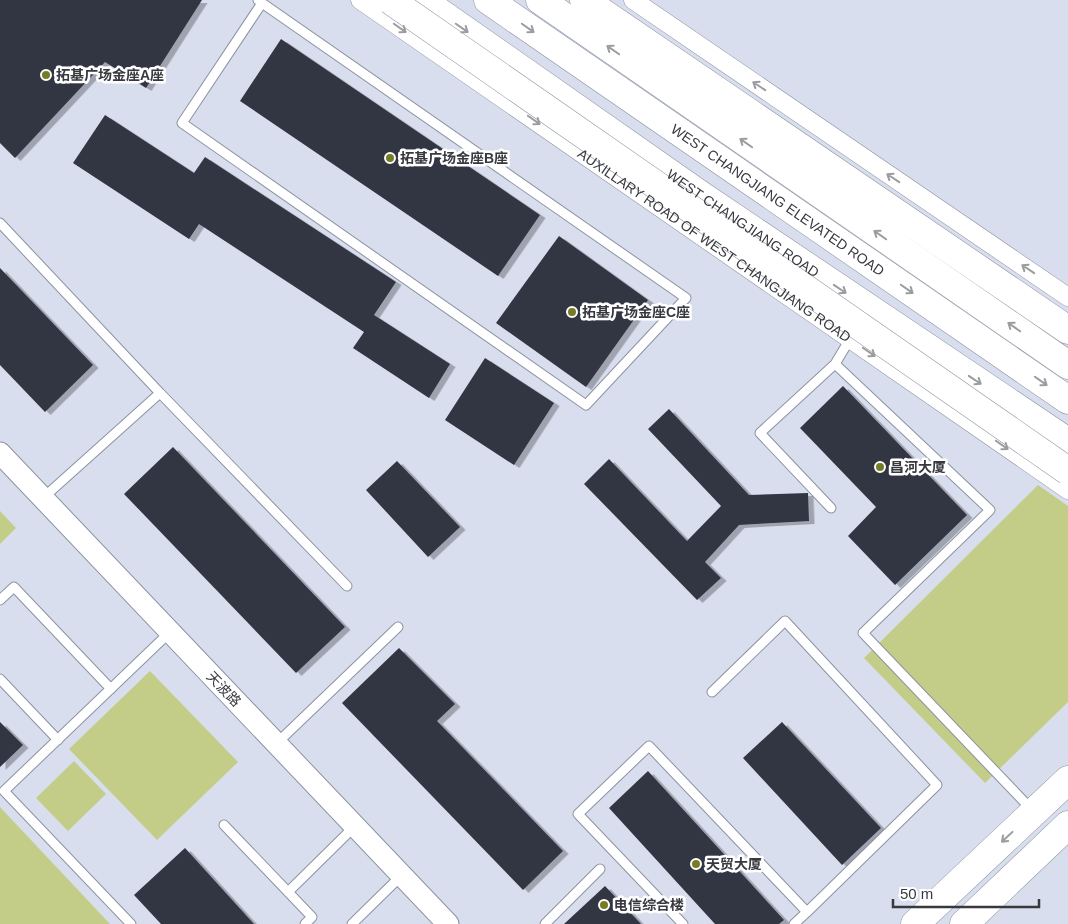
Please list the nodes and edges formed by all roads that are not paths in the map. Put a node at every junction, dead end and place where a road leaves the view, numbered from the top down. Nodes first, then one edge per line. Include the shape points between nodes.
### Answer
1 (360, 0) edge
2 (390, 0) edge
3 (422, 0) edge
4 (488, 0) edge
5 (540, 0) edge
6 (584, 0) edge
7 (608, 0) edge
8 (633, 0) edge
9 (260, 1) edge
10 (0, 223) edge
11 (1068, 297) edge
12 (1068, 315) edge
13 (1068, 330) edge
14 (850, 339) junction
15 (834, 364) junction
16 (1068, 365) edge
17 (160, 393) junction
18 (1068, 400) edge
19 (1068, 442) edge
20 (0, 453) edge
21 (1068, 471) edge
22 (1068, 490) edge
23 (43, 498) junction
24 (831, 508) dead end
25 (347, 586) dead end
26 (0, 600) edge
27 (398, 627) dead end
28 (170, 632) junction
29 (0, 678) edge
30 (111, 689) junction
31 (712, 692) dead end
32 (58, 740) junction
33 (277, 744) junction
34 (1068, 780) edge
35 (1034, 812) junction
36 (224, 825) dead end
37 (1068, 825) edge
38 (355, 826) junction
39 (600, 869) dead end
40 (402, 875) junction
41 (288, 892) junction
42 (807, 912) junction
43 (131, 924) edge
44 (305, 924) edge
45 (352, 924) edge
46 (448, 924) edge
47 (545, 924) edge
48 (683, 924) edge
49 (794, 924) edge
50 (915, 924) edge
51 (964, 924) edge

1 -> 14 street, AUXILLARY ROAD OF WEST CHANGJIANG ROAD
2 - 21 main road, bridge
3 -> 19 main road, WEST CHANGJIANG ROAD via 702,196
4 -> 18 main road, WEST CHANGJIANG ELEVATED ROAD
16 -> 5 main road, WEST CHANGJIANG ELEVATED ROAD
6 - 13 main road
7 - 12 main road
11 -> 8 street
9 - 9 lane via 629,258 686,298 586,405 182,123
10 - 17 lane
14 - 15 lane
14 -> 22 street, AUXILLARY ROAD OF WEST CHANGJIANG ROAD
15 - 24 lane via 760,433
15 - 35 lane via 990,510 863,633
17 - 23 lane
17 - 25 lane
20 - 23 street, 天波路
23 - 28 street, 天波路
26 - 30 lane via 14,587
27 - 33 lane
28 - 30 lane
28 - 33 street, 天波路
29 - 32 lane
30 - 32 lane
31 - 42 lane via 785,622 937,786
32 - 43 lane via 4,791
33 - 38 street, 天波路
34 - 35 main road
35 -> 50 main road
36 - 41 lane
37 - 51 main road
38 - 40 street, 天波路
38 - 41 lane
39 - 47 lane
40 - 45 lane
40 - 46 street, 天波路
41 - 44 lane via 312,917
42 - 48 lane via 649,746 578,814
42 - 49 lane

